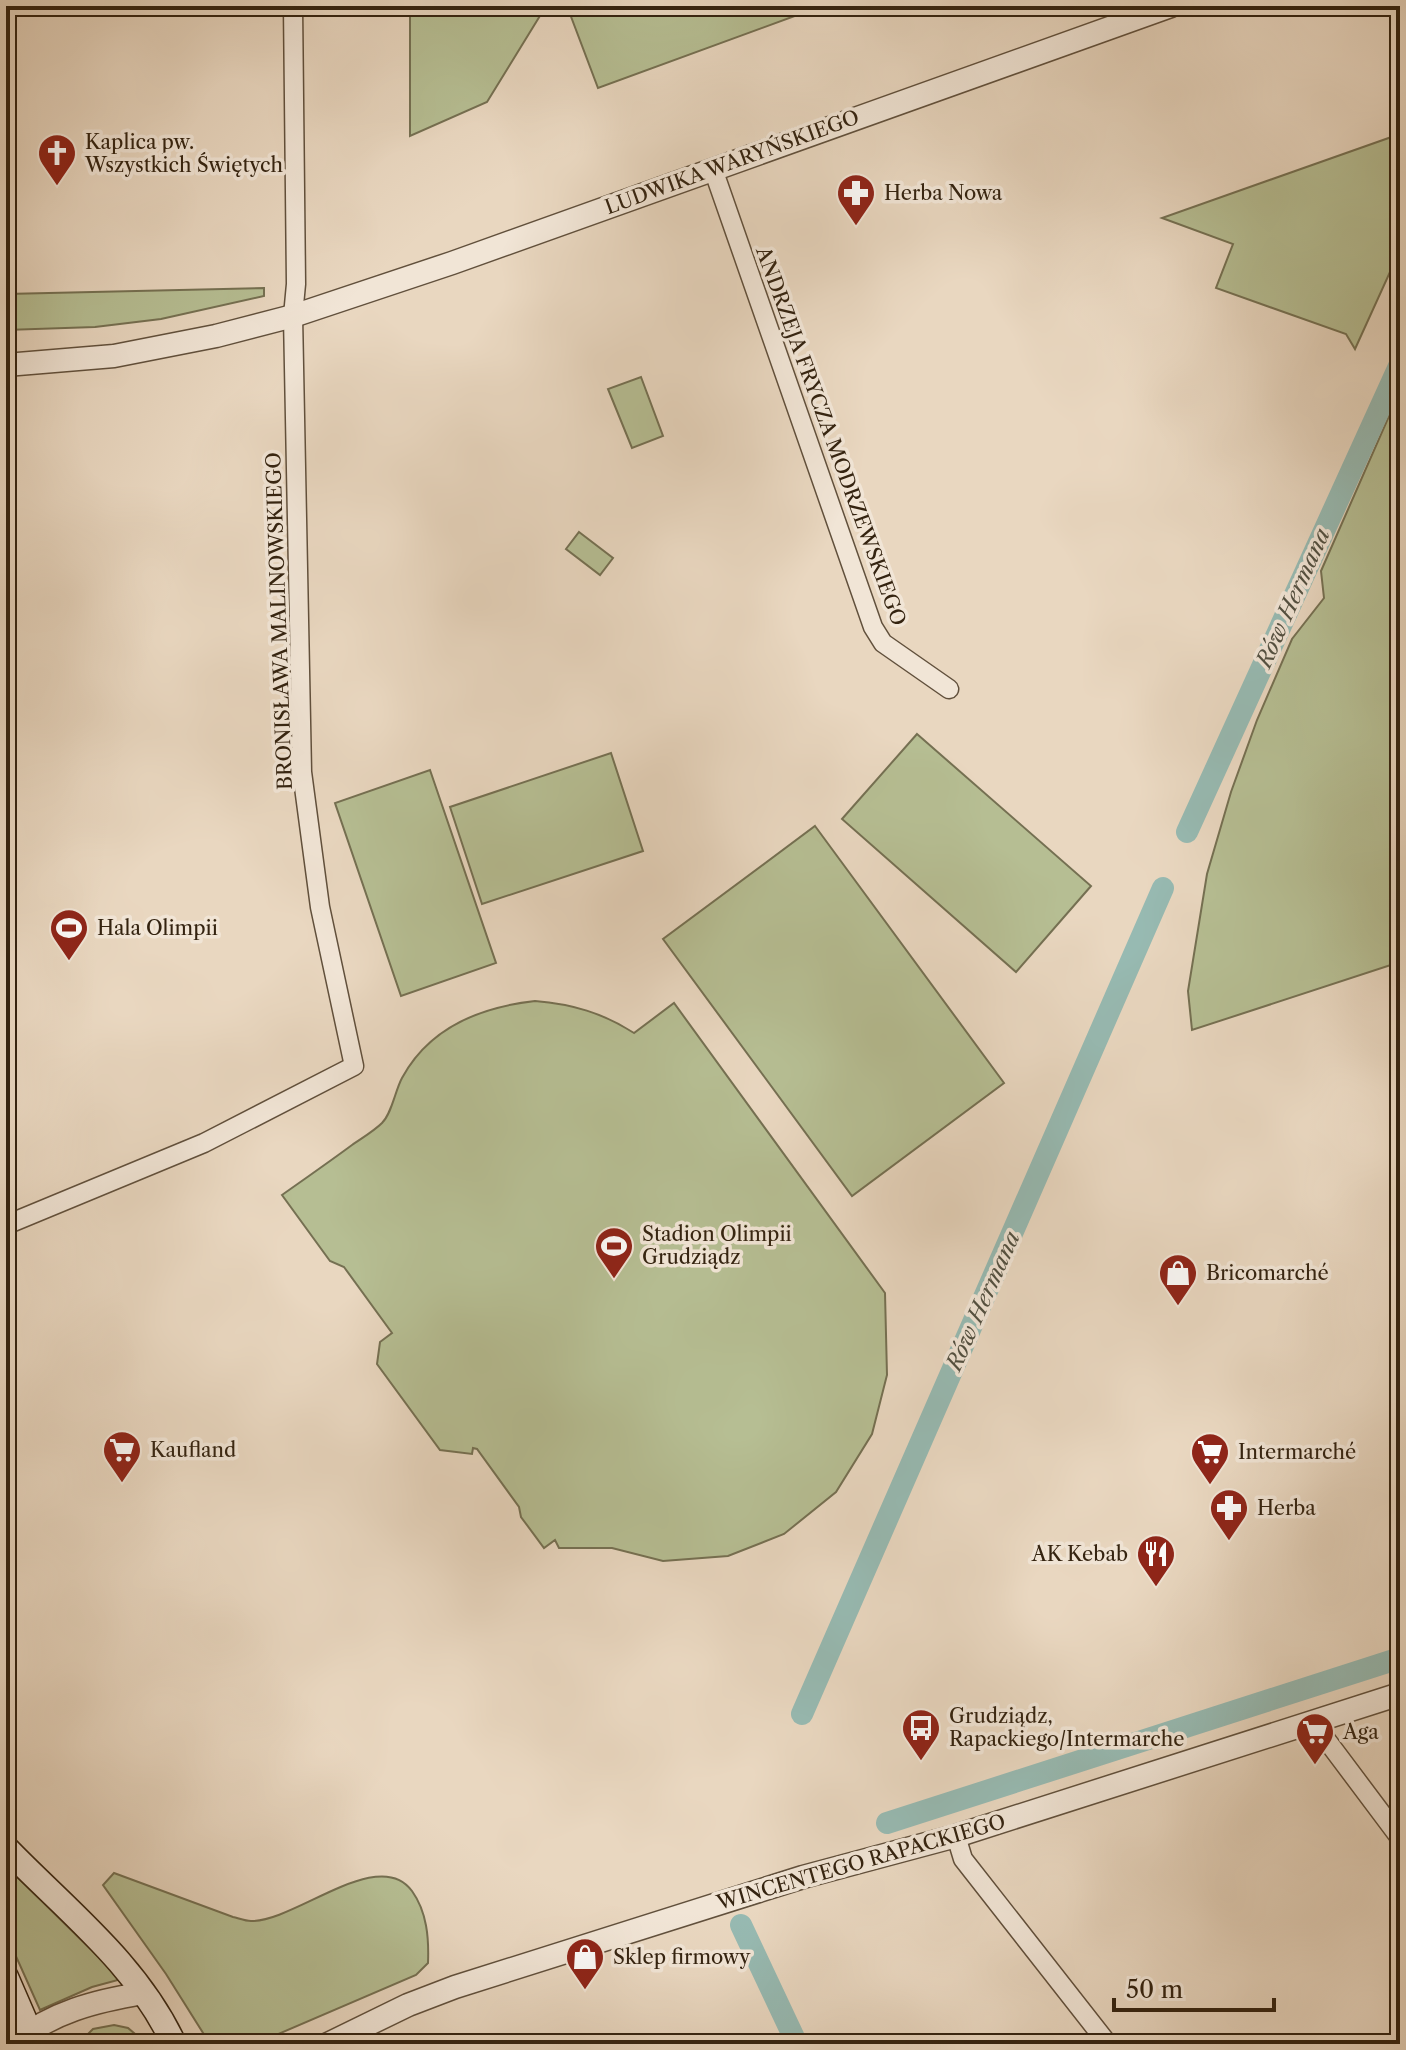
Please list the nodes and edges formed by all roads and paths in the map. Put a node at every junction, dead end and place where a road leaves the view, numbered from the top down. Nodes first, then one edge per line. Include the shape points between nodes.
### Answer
1 (293, 6) edge
2 (1171, 6) edge
3 (713, 169) junction
4 (293, 316) junction
5 (6, 365) edge
6 (949, 689) dead end
7 (6, 1225) edge
8 (1400, 1694) edge
9 (1319, 1720) junction
10 (956, 1836) junction
11 (1400, 1838) edge
12 (6, 1848) edge
13 (6, 1977) edge
14 (144, 1993) junction
15 (25, 2039) edge
16 (174, 2044) edge
17 (328, 2044) edge
18 (1108, 2044) edge

1 - 4 street
2 - 3 street, LUDWIKA WARYŃSKIEGO
3 - 4 street, LUDWIKA WARYŃSKIEGO
3 - 6 street, ANDRZEJA FRYCZA MODRZEWSKIEGO via 873,627 883,643
4 - 5 street, LUDWIKA WARYŃSKIEGO via 114,356
4 - 7 street, BRONISŁAWA MALINOWSKIEGO via 302,772 320,907 354,1066 204,1143
8 - 9 street, WINCENTEGO RAPACKIEGO
9 - 10 street, WINCENTEGO RAPACKIEGO
9 - 11 street via 1325,1738
10 - 17 street, WINCENTEGO RAPACKIEGO via 803,1877 455,1987
10 - 18 street via 963,1859
12 - 14 main road via 109,1949
13 - 15 main road
14 - 15 street via 65,2012
14 - 16 main road

